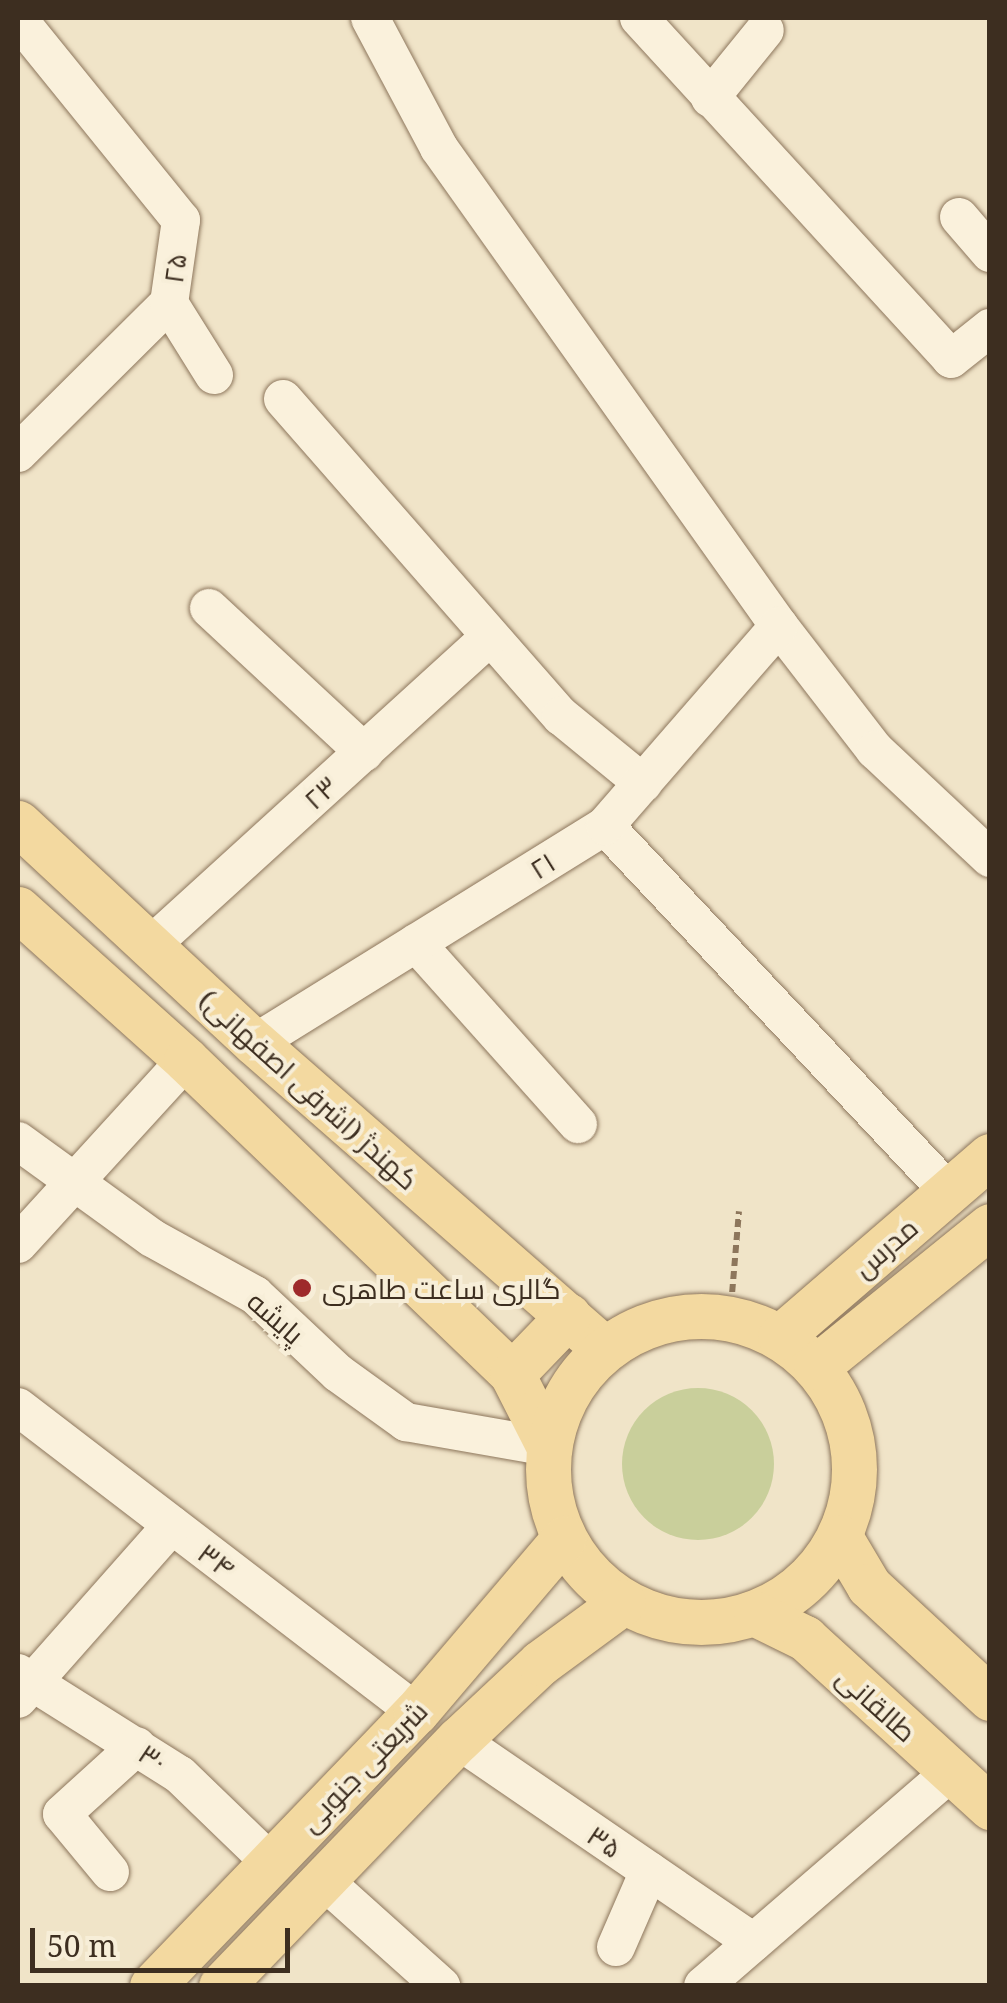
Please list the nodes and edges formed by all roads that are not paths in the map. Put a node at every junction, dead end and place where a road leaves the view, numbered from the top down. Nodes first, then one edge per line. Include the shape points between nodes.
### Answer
1 (370, 18) edge
2 (640, 18) edge
3 (18, 19) edge
4 (766, 30) dead end
5 (710, 98) junction
6 (959, 218) dead end
7 (990, 254) edge
8 (169, 303) junction
9 (990, 328) edge
10 (214, 375) dead end
11 (283, 398) dead end
12 (18, 453) edge
13 (209, 608) dead end
14 (779, 626) junction
15 (489, 638) junction
16 (364, 752) junction
17 (643, 783) junction
18 (18, 823) edge
19 (605, 826) junction
20 (990, 858) edge
21 (18, 910) edge
22 (416, 943) junction
23 (150, 946) junction
24 (255, 1043) junction
25 (186, 1060) junction
26 (578, 1124) dead end
27 (18, 1141) edge
28 (990, 1156) edge
29 (74, 1183) junction
30 (948, 1192) junction
31 (990, 1226) edge
32 (18, 1244) edge
33 (568, 1316) junction
34 (780, 1337) junction
35 (605, 1350) junction
36 (816, 1367) junction
37 (512, 1374) junction
38 (18, 1408) edge
39 (549, 1447) junction
40 (172, 1526) junction
41 (840, 1537) junction
42 (564, 1538) junction
43 (623, 1602) junction
44 (756, 1614) junction
45 (23, 1685) edge
46 (990, 1698) edge
47 (416, 1712) junction
48 (458, 1740) junction
49 (137, 1746) junction
50 (951, 1772) junction
51 (990, 1807) edge
52 (270, 1863) junction
53 (649, 1871) junction
54 (110, 1872) dead end
55 (323, 1880) junction
56 (753, 1942) junction
57 (616, 1947) dead end
58 (152, 1986) edge
59 (221, 1986) edge
60 (441, 1986) edge
61 (703, 1986) edge

1 - 14 street via 440,148
2 - 5 street
3 - 8 street, ۲۵ via 181,220
4 - 5 street
5 - 9 street via 951,358
6 - 7 street
8 - 10 street
8 - 12 street, ۲۵
11 - 15 street
13 - 16 street
14 - 17 street, ۲۱
14 - 20 street via 875,750
15 - 16 street, ۲۳
15 - 17 street via 561,716
16 - 23 street, ۲۳
17 - 19 street, ۲۱
18 - 23 main road, کهندژ (اشرفی اصفهانی)
19 - 22 street, ۲۱
19 - 30 street
21 - 25 main road
22 - 24 street, ۲۱
22 - 26 street
23 - 24 main road, کهندژ (اشرفی اصفهانی)
24 - 33 main road, کهندژ (اشرفی اصفهانی)
25 - 29 street
25 - 37 main road
27 - 29 street, پایشه
28 - 30 main road, مدرس
29 - 32 street
29 - 39 street, پایشه via 152,1238 255,1295 338,1374 406,1422
30 - 34 main road, مدرس
31 - 36 main road, مدرس
33 - 35 main road, کهندژ (اشرفی اصفهانی)
33 - 37 main road
34 - 35 main road via 730,1318 672,1320 643,1327
34 - 36 main road
35 - 39 main road via 578,1377
36 - 41 main road via 841,1405 854,1448 853,1494
37 - 39 main road
38 - 40 street, ۳۴
39 - 42 main road via 550,1494
40 - 45 street
40 - 47 street, ۳۴
41 - 44 main road via 790,1596
41 - 46 main road via 869,1586
42 - 43 main road via 589,1574
42 - 47 main road, شریعتی جنوبی
43 - 44 main road via 665,1620 711,1624
43 - 48 main road, شریعتی جنوبی via 540,1663
44 - 50 main road, طالقانی via 805,1638
45 - 49 street, ۳۰
47 - 52 main road, شریعتی جنوبی
48 - 53 street, ۳۵
48 - 55 main road, شریعتی جنوبی
49 - 52 street, ۳۰ via 180,1775
49 - 54 street via 62,1814
50 - 51 main road, طالقانی
50 - 56 street
52 - 58 main road, شریعتی جنوبی
53 - 56 street, ۳۵
53 - 57 street
55 - 59 main road, شریعتی جنوبی
55 - 60 street
56 - 61 street

